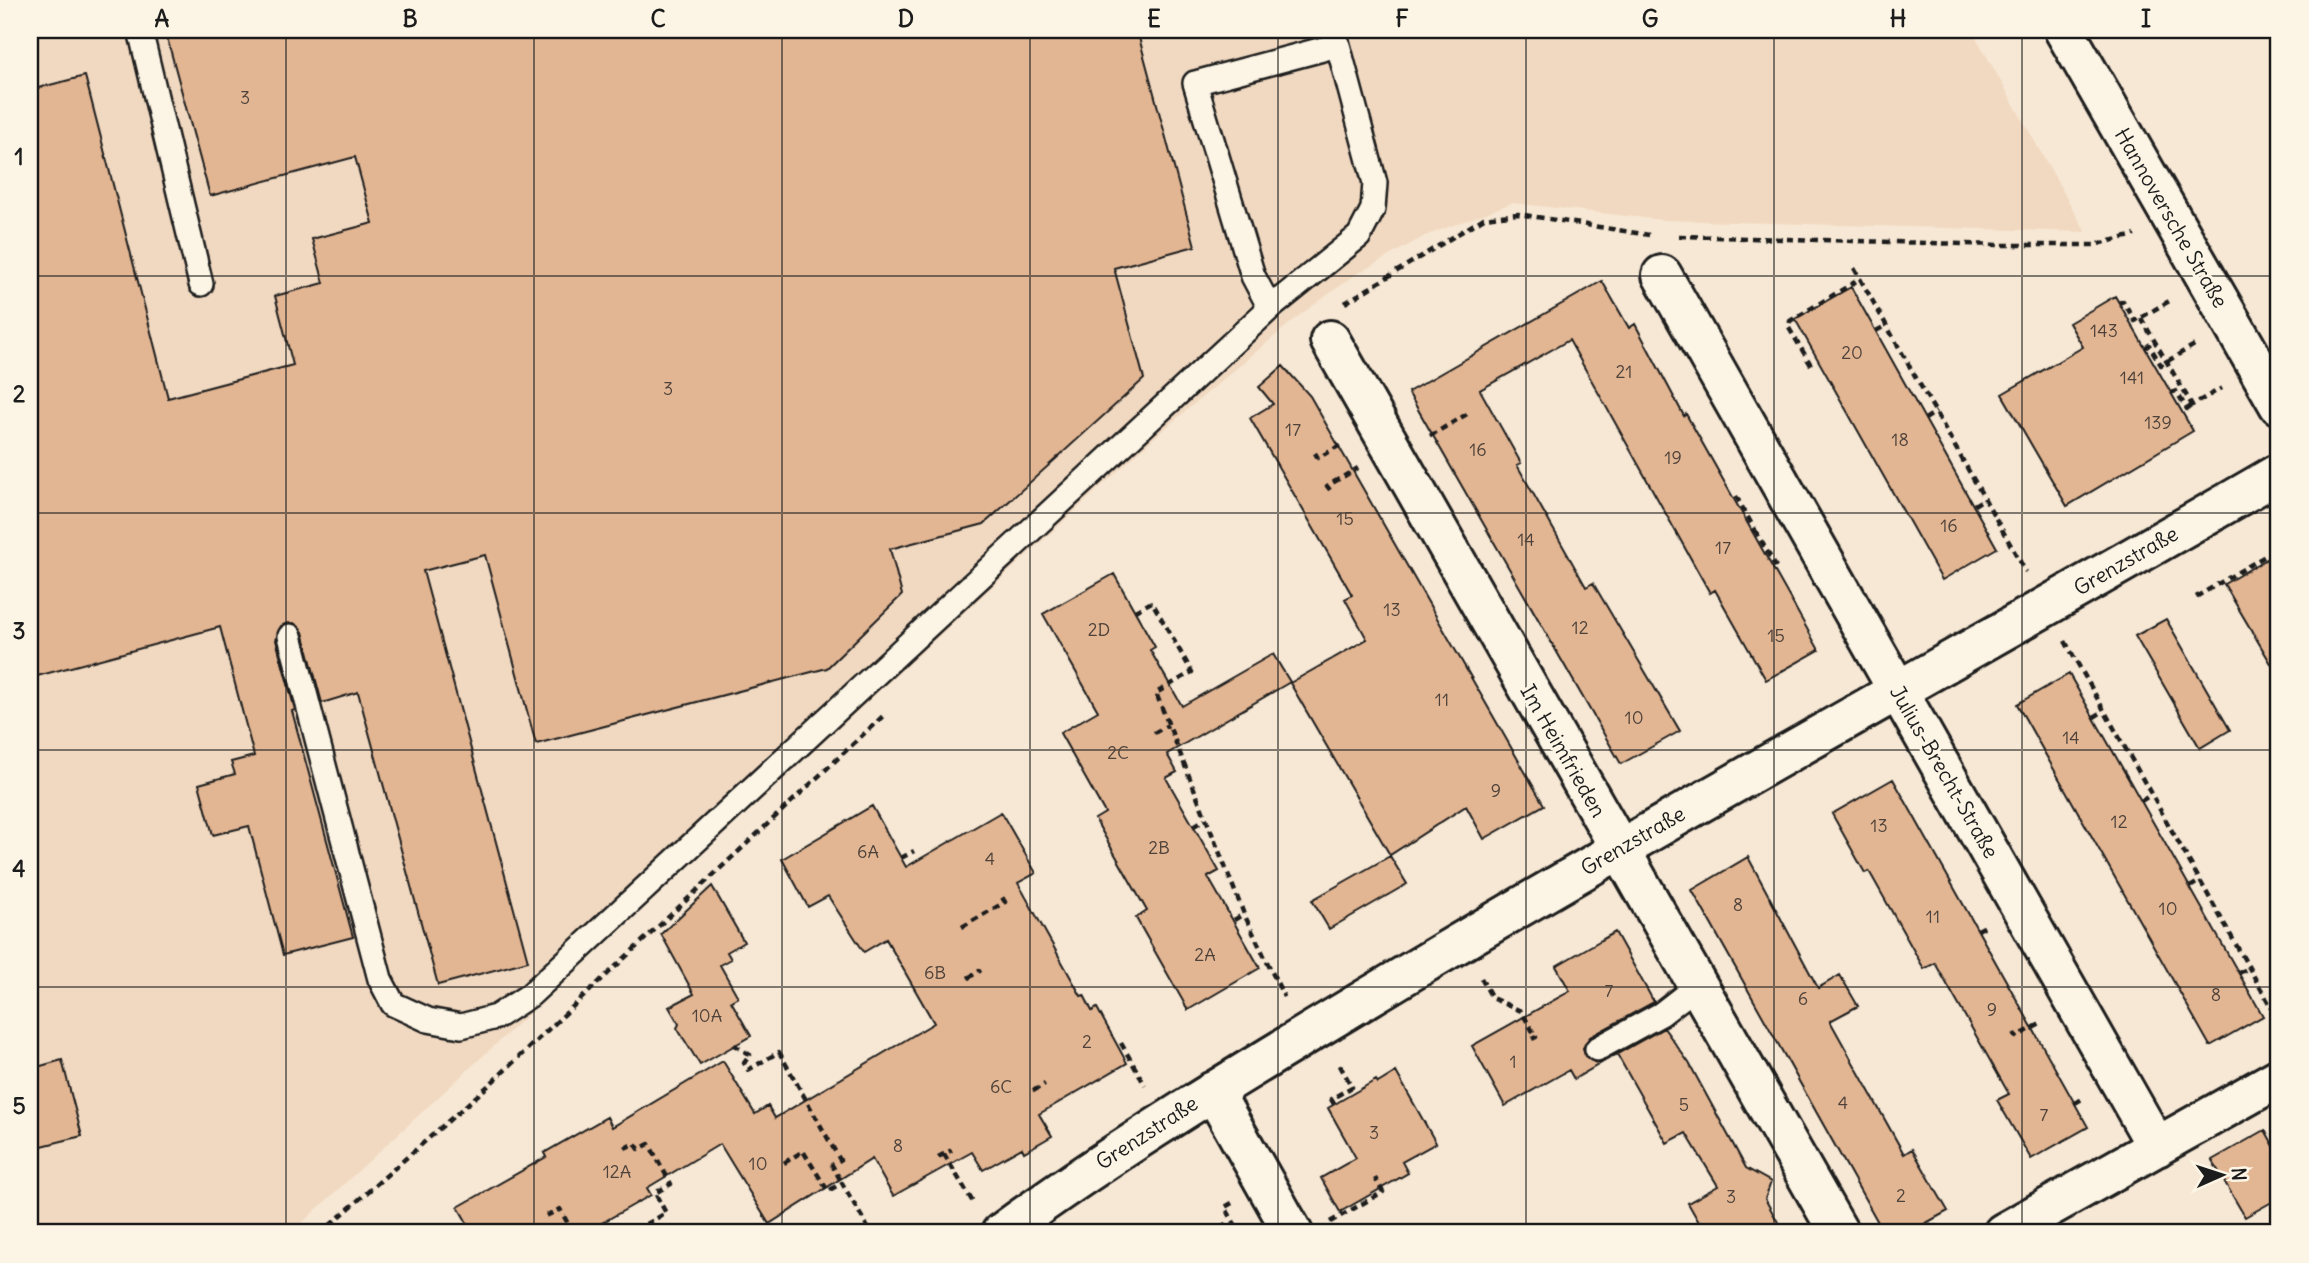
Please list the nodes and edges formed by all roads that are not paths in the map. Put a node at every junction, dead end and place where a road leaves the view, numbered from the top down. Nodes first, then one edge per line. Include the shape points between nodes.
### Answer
1 (140, 30) edge
2 (2064, 30) edge
3 (1336, 37) edge
4 (1662, 275) dead end
5 (201, 284) dead end
6 (1270, 308) junction
7 (1336, 322) road end
8 (2279, 405) edge
9 (2279, 473) edge
10 (290, 636) dead end
11 (1897, 692) junction
12 (1618, 848) junction
13 (1697, 986) junction
14 (1597, 1049) dead end
15 (2279, 1078) edge
16 (1213, 1091) junction
17 (2157, 1147) junction
18 (1310, 1229) edge
19 (1002, 1233) edge
20 (1839, 1233) edge
21 (2003, 1233) edge

1 - 5 lane
2 - 8 street, Hannoversche Straße
3 - 6 lane via 1375,183 1373,209 1359,236
3 - 6 lane via 1195,83 1253,276
4 - 11 street, Julius-Brecht-Straße
6 - 10 lane via 530,995 496,1017 461,1026 428,1020 393,1004 380,979
7 - 12 street, Im Heimfrieden
9 - 11 street, Grenzstraße
11 - 12 street, Grenzstraße
11 - 17 street, Julius-Brecht-Straße
12 - 13 street, Im Heimfrieden
12 - 16 street, Grenzstraße
13 - 14 lane via 1661,1014
13 - 20 street, Im Heimfrieden
15 - 17 street
16 - 18 street
16 - 19 street, Grenzstraße via 1092,1168
17 - 21 street

